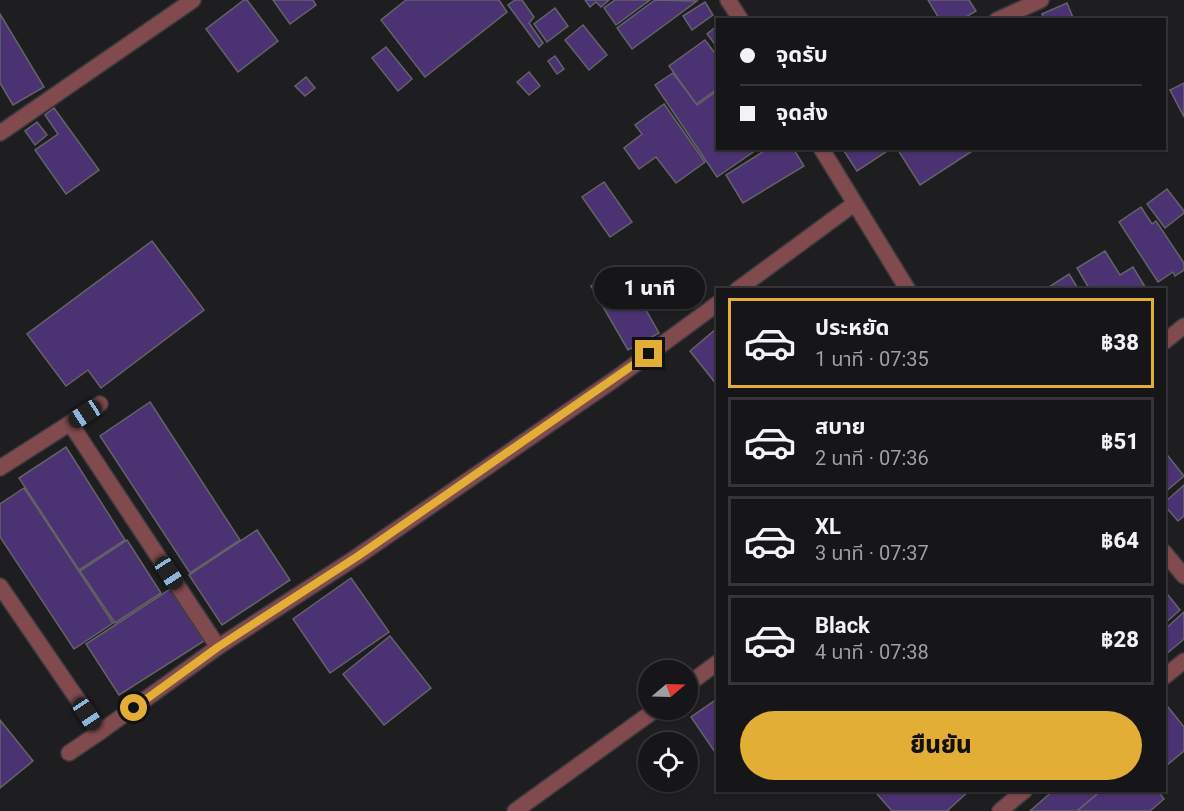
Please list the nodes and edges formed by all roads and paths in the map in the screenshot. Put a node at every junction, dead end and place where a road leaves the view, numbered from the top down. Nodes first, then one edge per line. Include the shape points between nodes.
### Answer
1 (193, 0) edge
2 (728, 0) edge
3 (1041, 0) edge
4 (740, 18) edge
5 (1001, 18) edge
6 (0, 133) edge
7 (822, 150) edge
8 (854, 204) junction
9 (740, 288) edge
10 (907, 288) edge
11 (716, 305) edge
12 (1184, 326) edge
13 (1166, 340) edge
14 (100, 404) dead end
15 (70, 423) junction
16 (0, 468) edge
17 (1166, 554) edge
18 (1184, 576) edge
19 (0, 586) edge
20 (218, 647) junction
21 (1184, 661) edge
22 (716, 664) edge
23 (1166, 675) edge
24 (698, 678) edge
25 (641, 720) edge
26 (100, 732) junction
27 (69, 753) dead end
28 (1023, 792) edge
29 (515, 811) edge
30 (1000, 811) edge

1 - 6 street
2 - 4 street
3 - 5 street
7 - 8 street
8 - 9 street
8 - 10 street
11 - 20 street via 358,556
12 - 13 street
14 - 15 street
15 - 16 street
15 - 20 street
17 - 18 street
19 - 26 street
20 - 26 street
21 - 23 street
22 - 24 street
25 - 29 street
26 - 27 street
28 - 30 street

